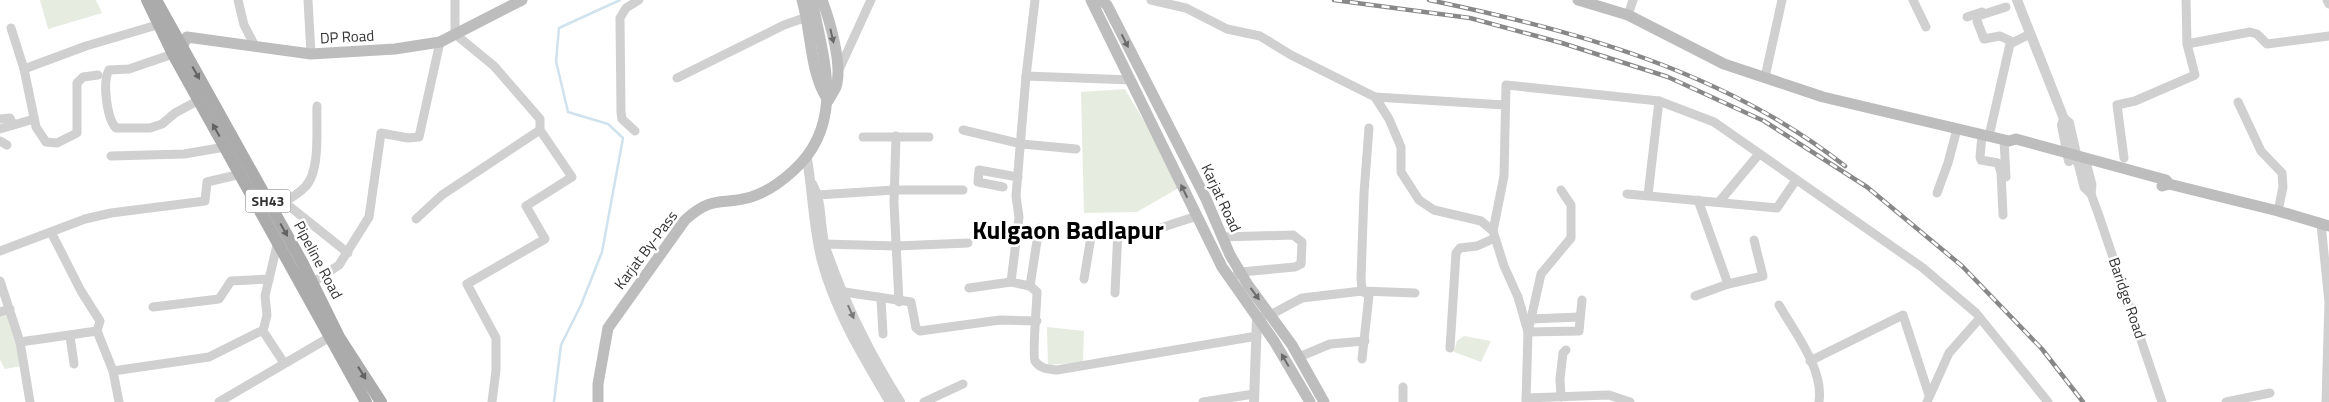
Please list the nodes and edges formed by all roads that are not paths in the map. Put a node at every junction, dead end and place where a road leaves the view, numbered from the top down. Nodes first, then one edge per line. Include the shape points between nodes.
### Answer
1 (147, 0) edge
2 (156, 0) edge
3 (238, 0) edge
4 (308, 0) edge
5 (455, 0) edge
6 (522, 0) edge
7 (639, 0) edge
8 (802, 0) edge
9 (812, 0) edge
10 (822, 0) edge
11 (871, 0) edge
12 (1035, 0) edge
13 (1091, 0) edge
14 (1100, 0) edge
15 (1151, 0) edge
16 (1578, 0) edge
17 (1633, 0) edge
18 (1782, 0) edge
19 (1913, 0) edge
20 (2013, 0) edge
21 (2018, 0) edge
22 (2186, 0) edge
23 (2327, 0) edge
24 (2329, 4) edge
25 (2006, 7) dead end
26 (1628, 15) junction
27 (807, 17) junction
28 (1967, 17) dead end
29 (157, 25) junction
30 (1926, 27) dead end
31 (11, 28) dead end
32 (173, 32) junction
33 (455, 34) junction
34 (2030, 34) junction
35 (2329, 36) edge
36 (440, 42) junction
37 (2013, 42) junction
38 (2187, 44) junction
39 (180, 46) junction
40 (255, 46) junction
41 (311, 54) junction
42 (24, 69) junction
43 (832, 71) junction
44 (98, 75) dead end
45 (1026, 76) junction
46 (1765, 77) junction
47 (677, 78) dead end
48 (1131, 80) junction
49 (1375, 97) junction
50 (199, 100) junction
51 (828, 101) junction
52 (1659, 101) junction
53 (2238, 102) dead end
54 (1505, 105) junction
55 (317, 106) dead end
56 (0, 119) edge
57 (34, 119) junction
58 (13, 125) junction
59 (1370, 128) dead end
60 (0, 129) edge
61 (1957, 129) junction
62 (540, 130) junction
63 (962, 130) dead end
64 (635, 131) dead end
65 (1983, 135) junction
66 (896, 136) junction
67 (863, 137) dead end
68 (929, 137) dead end
69 (2006, 141) junction
70 (1022, 144) junction
71 (225, 147) junction
72 (1076, 149) dead end
73 (1759, 154) junction
74 (111, 156) dead end
75 (1974, 158) dead end
76 (2124, 158) dead end
77 (807, 159) junction
78 (2077, 159) junction
79 (241, 174) junction
80 (1018, 177) junction
81 (1796, 180) junction
82 (811, 183) junction
83 (1003, 187) dead end
84 (894, 190) junction
85 (963, 190) dead end
86 (1561, 190) dead end
87 (1937, 193) dead end
88 (1627, 194) dead end
89 (818, 195) junction
90 (1648, 196) junction
91 (1698, 200) junction
92 (284, 202) junction
93 (1719, 202) junction
94 (272, 209) junction
95 (2278, 211) junction
96 (1197, 216) junction
97 (416, 219) dead end
98 (2325, 225) edge
99 (1038, 228) dead end
100 (1118, 230) junction
101 (51, 232) junction
102 (1494, 234) junction
103 (1223, 237) junction
104 (1754, 240) dead end
105 (278, 241) junction
106 (968, 243) dead end
107 (824, 244) junction
108 (896, 246) junction
109 (0, 251) edge
110 (348, 253) junction
111 (2327, 264) edge
112 (1240, 272) junction
113 (1084, 278) dead end
114 (1230, 278) junction
115 (269, 279) junction
116 (0, 281) edge
117 (312, 282) junction
118 (1011, 282) junction
119 (1728, 284) junction
120 (1030, 286) junction
121 (969, 288) dead end
122 (836, 292) junction
123 (1115, 293) dead end
124 (1366, 293) junction
125 (1416, 293) dead end
126 (1401, 294) dead end
127 (1695, 296) dead end
128 (881, 299) junction
129 (1582, 300) dead end
130 (899, 302) junction
131 (1779, 305) dead end
132 (154, 307) dead end
133 (10, 309) junction
134 (0, 312) edge
135 (1270, 314) junction
136 (1580, 317) junction
137 (1257, 318) junction
138 (1980, 318) junction
139 (1531, 319) junction
140 (1037, 321) junction
141 (97, 331) junction
142 (263, 331) junction
143 (1528, 332) junction
144 (883, 334) dead end
145 (70, 336) junction
146 (1257, 336) junction
147 (330, 337) junction
148 (1365, 341) junction
149 (20, 342) junction
150 (1450, 348) dead end
151 (1566, 350) dead end
152 (1299, 357) junction
153 (1362, 359) dead end
154 (1810, 361) junction
155 (284, 363) junction
156 (74, 364) dead end
157 (113, 370) junction
158 (963, 384) dead end
159 (2270, 393) dead end
160 (1561, 397) junction
161 (1254, 398) edge
162 (1928, 398) edge
163 (1582, 399) edge
164 (1526, 400) edge
165 (30, 402) edge
166 (119, 402) edge
167 (219, 402) edge
168 (366, 402) edge
169 (381, 402) edge
170 (492, 402) edge
171 (598, 402) edge
172 (890, 402) edge
173 (900, 402) edge
174 (924, 402) edge
175 (1203, 402) edge
176 (1310, 402) edge
177 (1324, 402) edge
178 (1397, 402) edge
179 (1403, 402) edge
180 (1630, 402) edge
181 (1819, 402) edge
182 (2048, 402) edge
183 (2162, 402) edge
184 (2226, 402) edge
185 (2326, 402) edge

1 - 29 main road, Pipeline Road / SH43
2 - 32 main road, Pipeline Road / SH43
3 - 40 street via 244,25
4 - 41 street
5 - 33 street
6 - 33 main road, DP Road
7 - 64 street via 626,8 620,18 620,112 622,119
8 - 27 main road
9 - 43 main road
10 -> 43 main road via 833,39
11 - 43 street
12 - 45 street
13 - 48 main road, Karjat Road
14 -> 103 main road, Karjat Road via 1107,6
15 - 49 street via 1186,8 1227,29 1260,36
16 - 26 main road
17 - 26 street
18 - 46 street
19 - 30 street
20 - 28 street
21 - 34 street
22 - 38 street
23 - 24 street
25 - 37 street via 1978,16 1977,20 1984,39 2000,36
26 - 46 main road via 1724,64
27 - 47 street via 784,25
27 - 51 main road via 820,88
29 - 32 main road
29 - 39 main road, Pipeline Road / SH43
29 - 42 street
31 - 42 street
32 - 39 main road, Pipeline Road / SH43
33 - 36 main road, DP Road
33 - 62 street via 494,66 540,119
34 - 37 street
34 - 78 street
35 - 38 street via 2267,44 2250,32
36 - 41 main road, DP Road via 350,53
36 - 110 street via 419,137 381,133 369,217
37 - 65 street
38 - 76 street via 2195,75 2135,101 2117,105
39 - 40 main road, DP Road
39 - 50 main road, Pipeline Road / SH43
39 - 50 street via 129,69 109,70 106,86 110,122 116,128 150,128
39 -> 94 main road, Pipeline Road / SH43
40 - 41 main road, DP Road
42 - 57 street
43 - 51 main road, Karjat By-Pass
44 - 57 street via 83,77 77,83 78,128 74,136 56,143 46,142
45 - 48 street
45 - 70 street
46 - 61 main road via 1823,97
96 -> 48 main road, Karjat Road
49 - 54 street
49 - 102 street via 1401,147 1402,172 1419,200 1434,210 1481,221
71 -> 50 main road, Pipeline Road / SH43
51 - 77 main road, Karjat By-Pass via 826,114
52 - 54 street via 1506,85
52 - 73 street via 1714,122
52 - 90 street
53 - 95 street via 2261,151 2282,173 2283,188
54 - 102 street via 1504,176
55 - 92 street via 312,179 305,188
56 - 58 street via 10,118
57 - 58 street
58 - 60 street
59 - 124 street via 1361,278
61 - 65 main road
61 - 87 street
62 - 97 street via 442,195
62 - 170 street via 572,177 526,206 544,239 467,284 496,338
63 - 70 street
65 - 69 main road
65 - 69 street via 1980,157 1981,160 1998,163 2006,218
65 - 75 street
66 - 67 street
66 - 68 street
66 - 84 street
69 - 78 main road via 2016,139
70 - 72 street
70 - 80 street
71 - 74 street via 184,154
71 - 79 main road, Pipeline Road / SH43
73 - 81 street
73 - 93 street
77 - 82 street
77 - 171 main road, Karjat By-Pass via 771,188 750,197 716,201 698,208 685,220 608,328
78 - 95 main road
78 - 183 street, Baridge Road via 2092,185 2091,194
79 - 101 street via 207,182 206,201 111,213 67,224
79 - 105 main road, Pipeline Road / SH43
80 - 83 street via 979,170 978,182
80 - 118 street via 1019,217
81 - 93 street via 1777,208
81 - 138 street via 1923,268
82 - 89 street
82 - 122 street via 816,235
84 - 85 street
84 - 89 street
84 - 108 street
86 - 139 street via 1571,204 1572,238 1541,274
88 - 90 street
89 - 107 street
90 - 91 street
91 - 93 street
91 - 119 street
92 - 94 street
92 - 110 street
94 -> 117 main road, Pipeline Road / SH43
95 - 98 main road
96 - 100 street via 1148,232
96 - 114 main road, Karjat Road
98 - 111 street
99 - 120 street
100 - 113 street via 1092,231
100 - 123 street
101 - 109 street
101 - 141 street via 100,320
102 - 143 street
102 - 150 street via 1477,246 1460,248 1456,253
103 - 112 main road, Karjat Road
103 - 112 street via 1294,235 1302,242 1301,264 1295,267
104 - 119 street via 1763,276
105 - 115 street
105 - 147 main road, Pipeline Road / SH43
106 - 108 street
107 - 108 street
107 - 122 street
108 - 130 street
110 - 117 street via 331,271
111 - 185 street
112 - 114 street
112 -> 135 main road, Karjat Road
114 - 137 main road, Karjat Road
115 - 132 street via 234,280 219,299
115 - 142 street
116 - 133 street
117 -> 169 main road, Pipeline Road / SH43 via 339,337
118 - 120 street
118 - 121 street
119 - 127 street
120 - 140 street via 1037,292
122 - 128 street
122 - 172 street via 852,339
122 -> 173 street
124 - 125 street
124 - 126 street
124 - 135 street via 1302,298
124 - 148 street
128 - 130 street
128 - 144 street
129 - 136 street
130 - 140 street via 912,303 916,328 920,332 1000,320
131 - 154 street
133 - 134 street
133 - 149 street
135 - 137 street
135 - 152 main road, Karjat Road
136 - 139 street
136 - 143 street via 1579,331
137 - 146 street
176 -> 137 main road, Karjat Road
138 - 162 street via 1949,353
138 - 182 street
139 - 143 street
140 - 146 street via 1035,361 1043,368 1057,370
141 - 145 street
141 - 157 street
142 - 155 street
142 - 157 street via 209,356
143 - 164 street
145 - 149 street
145 - 156 street
146 - 161 street
147 - 155 street
147 - 168 main road, Pipeline Road / SH43
148 - 152 street via 1330,344
148 - 153 street
149 - 165 street
151 - 160 street via 1562,359
152 - 177 main road, Karjat Road
154 - 162 street via 1903,315
154 - 181 street via 1821,391
155 - 167 street
157 - 166 street
158 - 174 street
159 - 184 street
160 - 163 street
160 - 164 street
161 - 175 street
163 - 180 street via 1609,394
178 - 179 street via 1400,389

